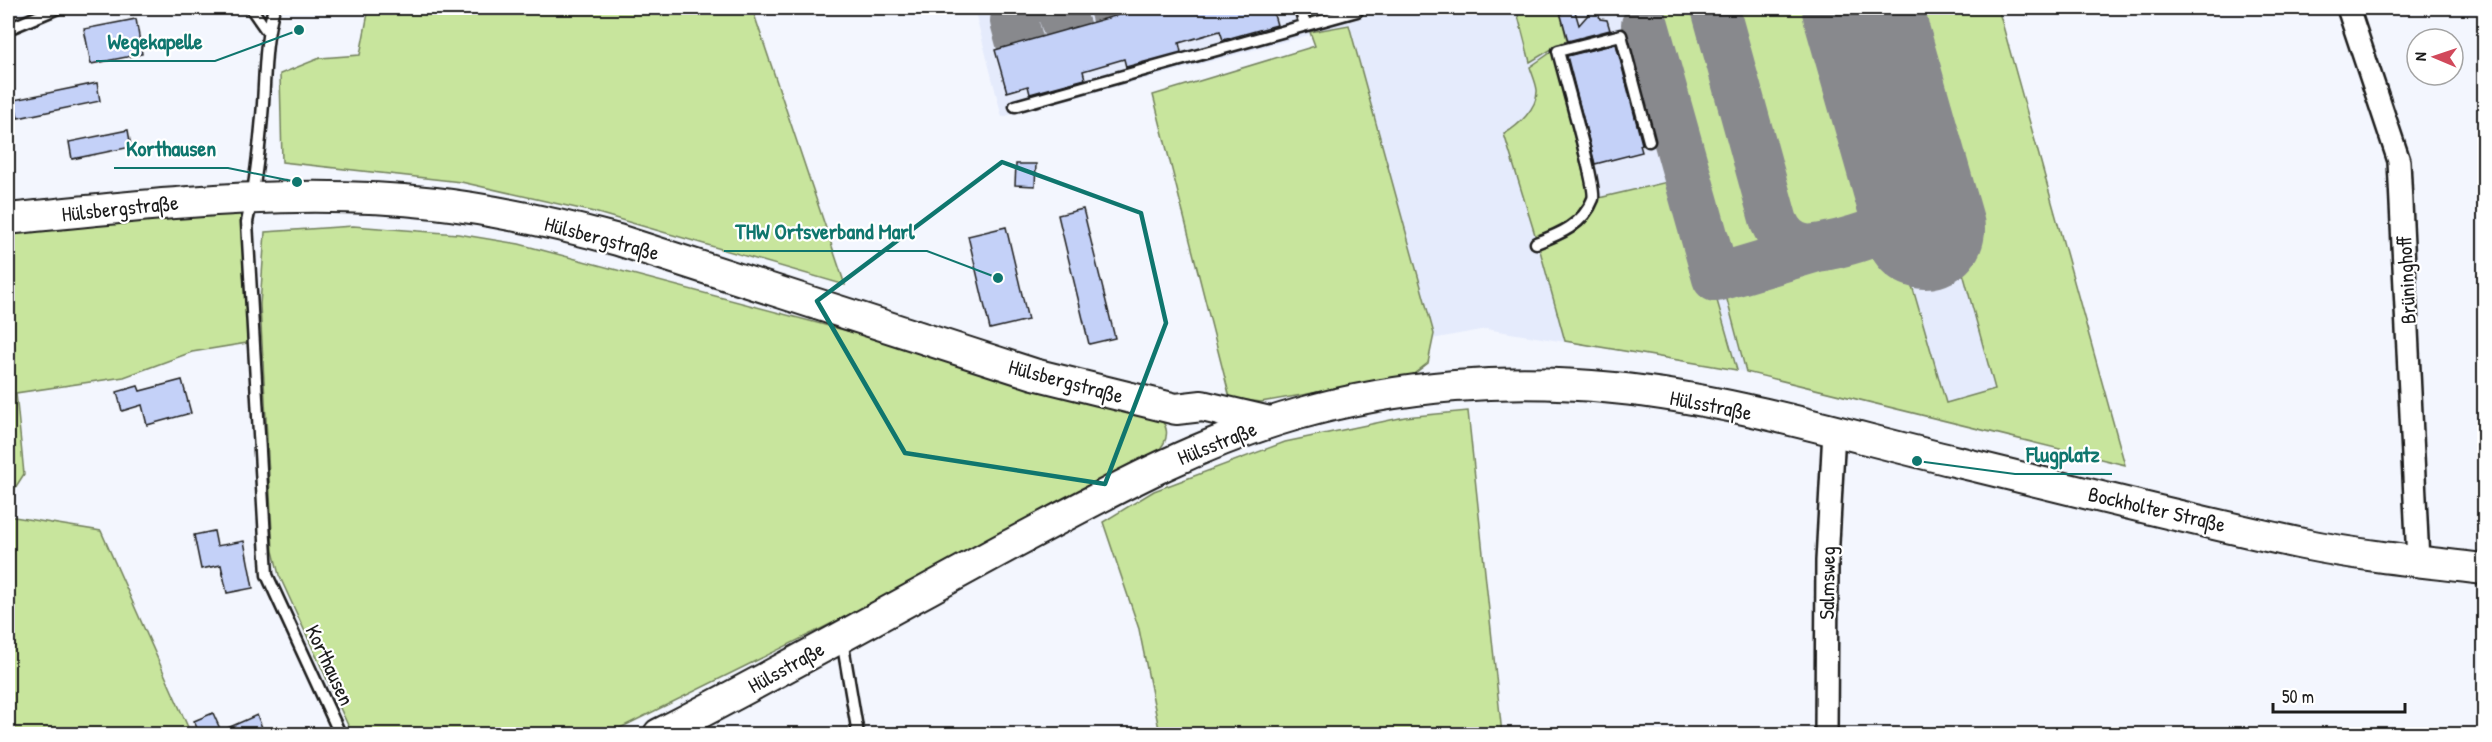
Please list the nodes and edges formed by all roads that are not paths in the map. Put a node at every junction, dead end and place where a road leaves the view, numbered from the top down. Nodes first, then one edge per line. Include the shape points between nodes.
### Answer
1 (58, 8) edge
2 (251, 8) edge
3 (274, 8) edge
4 (1300, 8) edge
5 (1356, 8) edge
6 (2348, 8) edge
7 (1305, 25) junction
8 (8, 29) edge
9 (267, 31) junction
10 (1015, 106) dead end
11 (1649, 141) dead end
12 (253, 197) junction
13 (8, 219) edge
14 (1536, 243) dead end
15 (1176, 409) junction
16 (1270, 422) junction
17 (1834, 431) junction
18 (1195, 450) junction
19 (2418, 561) junction
20 (2484, 569) edge
21 (841, 637) junction
22 (340, 735) edge
23 (659, 735) edge
24 (858, 735) edge
25 (1826, 735) edge

1 - 8 lane
2 - 9 lane
3 - 9 lane, Korthausen
4 - 7 lane
5 - 7 lane via 1357,11
6 - 19 street, Brüninghoff via 2398,161
7 - 10 lane
9 - 12 lane, Korthausen
11 - 14 lane via 1621,35 1558,51 1595,192 1585,214 1574,226
12 - 13 street, Hülsbergstraße
12 - 15 street, Hülsbergstraße via 435,203 556,224 618,240 1034,374
12 - 22 lane, Korthausen via 247,222 267,575
15 - 16 street, Hülsbergstraße via 1202,406
15 - 18 street
16 - 17 street, Hülsstraße via 1384,394 1541,382 1617,388 1698,401
16 - 18 street, Hülsstraße
17 - 19 street, Bockholter Straße via 2306,544
17 - 25 street, Salmsweg via 1827,561
18 - 21 street, Hülsstraße via 1133,478
19 - 20 street, Bockholter Straße
21 - 23 street, Hülsstraße
21 - 24 lane

